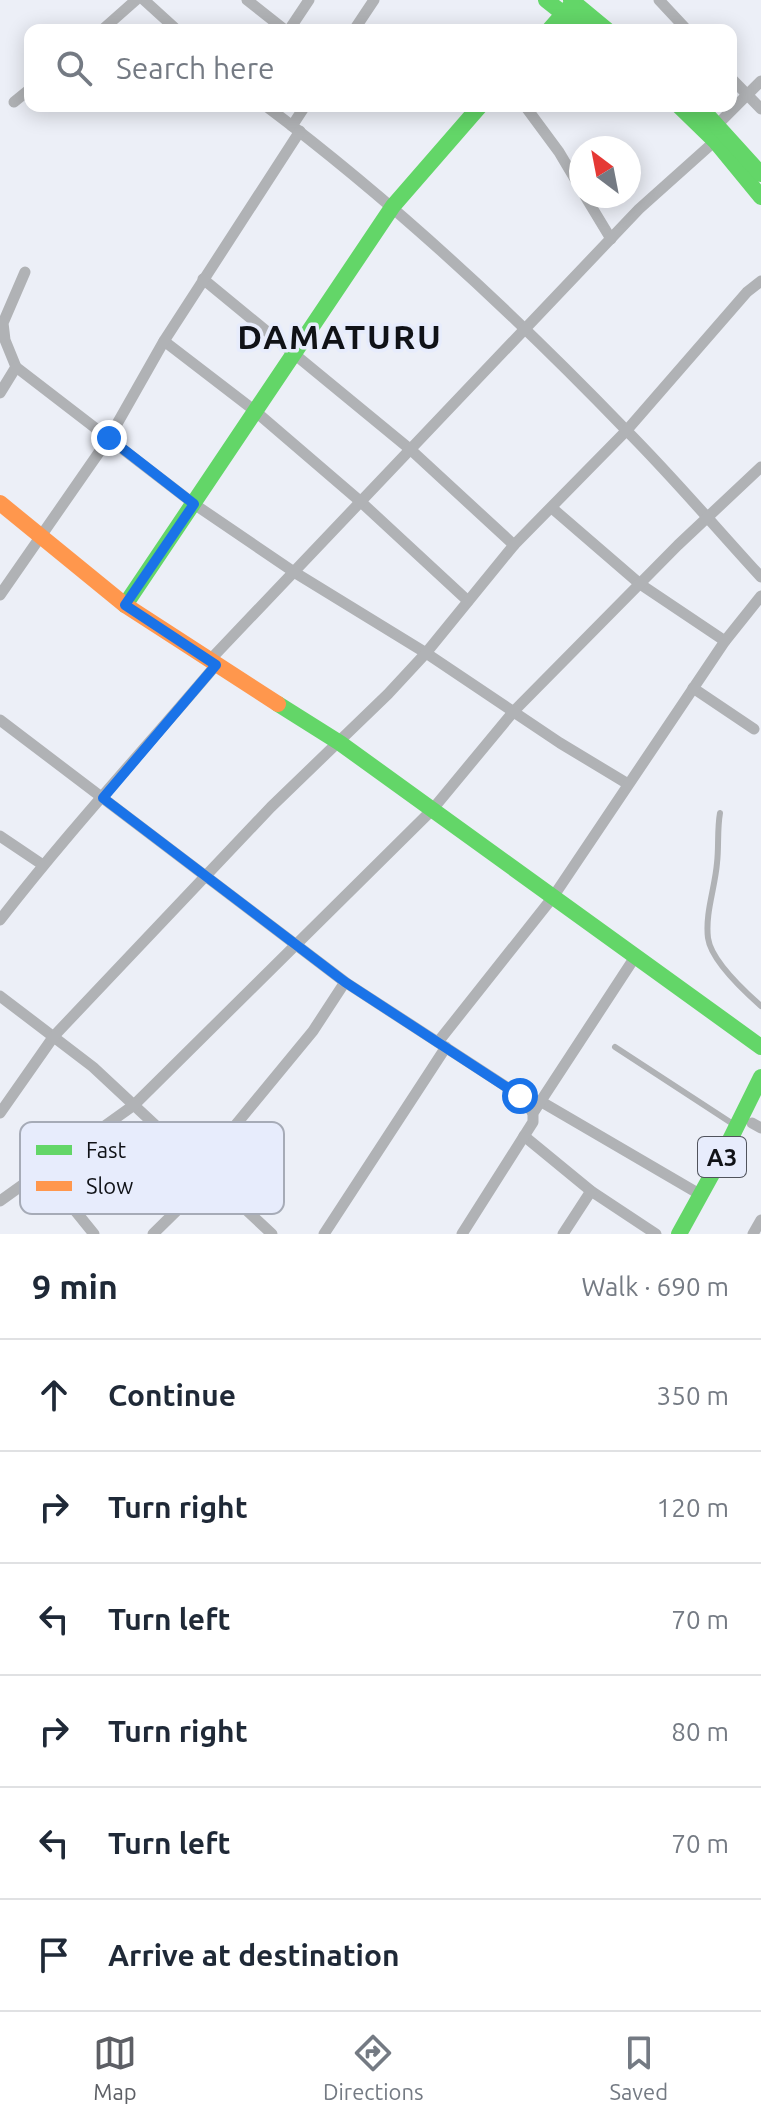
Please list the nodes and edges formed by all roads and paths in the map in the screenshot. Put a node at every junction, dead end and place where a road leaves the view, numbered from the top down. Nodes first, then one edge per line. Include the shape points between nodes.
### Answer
1 (136, 0) edge
2 (144, 0) edge
3 (247, 0) edge
4 (309, 0) edge
5 (374, 0) edge
6 (546, 0) edge
7 (659, 0) edge
8 (571, 4) edge
9 (109, 24) edge
10 (170, 24) edge
11 (279, 24) edge
12 (291, 24) edge
13 (358, 24) edge
14 (554, 24) edge
15 (581, 24) edge
16 (599, 24) edge
17 (681, 24) edge
18 (761, 81) edge
19 (737, 84) edge
20 (24, 94) edge
21 (747, 95) junction
22 (14, 102) dead end
23 (737, 107) edge
24 (761, 109) edge
25 (274, 112) edge
26 (303, 112) edge
27 (475, 112) edge
28 (530, 112) edge
29 (688, 112) edge
30 (703, 112) edge
31 (733, 112) edge
32 (296, 128) junction
33 (717, 132) junction
34 (569, 169) edge
35 (761, 174) edge
36 (761, 197) edge
37 (393, 206) junction
38 (592, 208) edge
39 (611, 239) junction
40 (25, 272) dead end
41 (203, 279) junction
42 (761, 281) edge
43 (526, 329) junction
44 (164, 341) junction
45 (293, 352) junction
46 (16, 367) junction
47 (0, 393) edge
48 (255, 411) junction
49 (627, 430) junction
50 (109, 438) junction
51 (411, 450) junction
52 (761, 467) edge
53 (361, 502) junction
54 (0, 503) edge
55 (194, 504) junction
56 (552, 508) junction
57 (708, 517) junction
58 (41, 538) junction
59 (514, 545) junction
60 (294, 572) junction
61 (761, 577) edge
62 (640, 584) junction
63 (0, 595) edge
64 (761, 596) edge
65 (468, 601) junction
66 (125, 605) junction
67 (725, 641) junction
68 (426, 653) junction
69 (213, 663) junction
70 (693, 688) junction
71 (514, 711) junction
72 (0, 720) edge
73 (754, 729) dead end
74 (340, 743) junction
75 (628, 784) junction
76 (103, 798) junction
77 (432, 810) junction
78 (720, 813) dead end
79 (0, 836) edge
80 (43, 865) junction
81 (204, 876) junction
82 (553, 897) junction
83 (0, 920) edge
84 (294, 944) junction
85 (635, 957) junction
86 (345, 982) junction
87 (0, 996) edge
88 (761, 1006) edge
89 (54, 1036) junction
90 (442, 1044) junction
91 (615, 1047) dead end
92 (761, 1047) edge
93 (761, 1077) edge
94 (540, 1101) junction
95 (134, 1105) junction
96 (761, 1105) edge
97 (0, 1113) edge
98 (533, 1113) junction
99 (111, 1122) edge
100 (152, 1122) edge
101 (238, 1122) edge
102 (750, 1126) edge
103 (524, 1136) junction
104 (20, 1187) edge
105 (591, 1191) junction
106 (701, 1195) junction
107 (0, 1200) edge
108 (78, 1214) edge
109 (173, 1214) edge
110 (251, 1214) edge
111 (761, 1220) edge
112 (94, 1234) edge
113 (153, 1234) edge
114 (272, 1234) edge
115 (324, 1234) edge
116 (462, 1234) edge
117 (563, 1234) edge
118 (656, 1234) edge
119 (679, 1234) edge
120 (694, 1234) edge
121 (753, 1234) edge

1 - 9 street
2 - 10 street
3 - 11 street
4 - 12 street
5 - 13 street
6 - 8 main road
7 - 17 street
8 - 14 main road
8 - 15 main road
8 - 16 main road
18 - 21 street
19 - 21 street
20 - 22 street
21 - 23 street
21 - 24 street
25 - 32 street
26 - 32 street
27 - 37 main road
28 - 34 street
29 - 33 main road
30 - 33 main road
31 - 33 street
32 - 37 street
32 - 41 street
33 - 35 main road
33 - 36 main road
33 - 39 street
37 - 43 street
37 - 45 main road
38 - 39 street
39 - 43 street
40 - 46 street via 3,323
41 - 44 street
41 - 45 street
42 - 49 street
43 - 49 street
43 - 51 street
44 - 48 street
44 - 50 street
45 - 48 main road
45 - 51 street
46 - 47 street
46 - 50 street
48 - 53 street
48 - 55 main road
49 - 56 street
49 - 57 street
50 - 55 street
50 - 58 street
51 - 53 street
51 - 59 street
52 - 57 street
53 - 60 street
53 - 65 street
54 - 58 main road
55 - 60 street
55 - 66 main road
56 - 59 street
56 - 62 street
57 - 61 street
57 - 62 street
58 - 63 street
58 - 66 main road
59 - 65 street
60 - 68 street
60 - 69 street
62 - 67 street
62 - 71 street
64 - 67 street
65 - 68 street
66 - 69 main road
67 - 70 street
68 - 71 street
68 - 74 street
69 - 74 main road
69 - 76 street
70 - 73 street
70 - 75 street
71 - 75 street
71 - 77 street
72 - 76 street
74 - 77 main road
74 - 81 street
75 - 82 street
76 - 80 street
76 - 81 street
77 - 82 main road
77 - 84 street
78 - 88 lane via 708,940 722,964
79 - 80 street
80 - 83 street
81 - 84 street
81 - 89 street
82 - 85 main road
82 - 90 street
84 - 86 street
84 - 95 street
85 - 92 main road
85 - 94 street
86 - 90 street
86 - 101 street via 313,1031
87 - 89 street
89 - 95 street
89 - 97 street
90 - 98 street via 520,1096
90 - 115 street
91 - 102 lane
93 - 102 main road, A3
94 - 98 street
94 - 106 street
95 - 99 street
95 - 100 street
96 - 102 main road, A3
98 - 103 street
102 - 106 main road, A3
102 - 120 main road, A3
103 - 105 street
103 - 116 street
104 - 107 street
105 - 117 street
105 - 118 street
106 - 119 main road, A3
108 - 112 street
109 - 113 street
110 - 114 street
111 - 121 street

